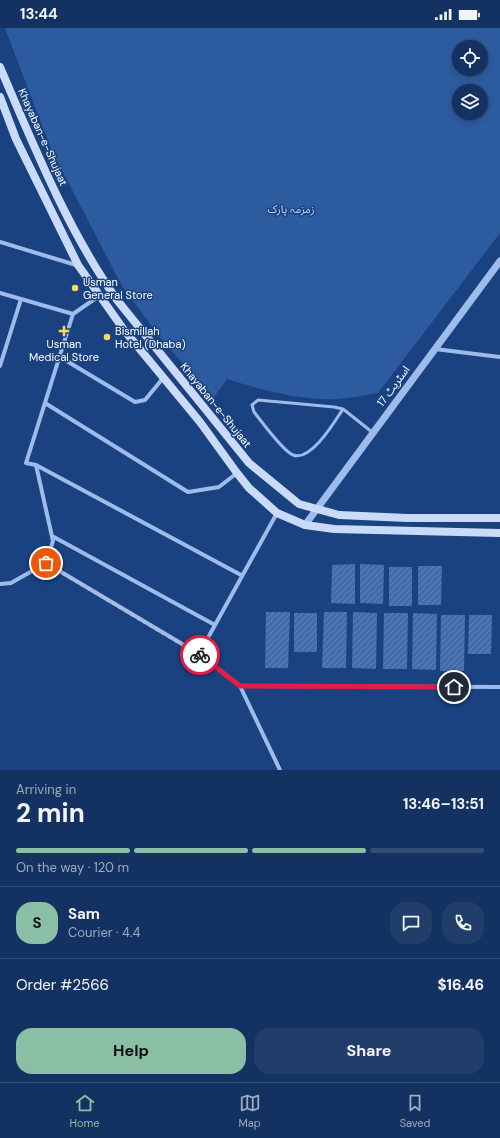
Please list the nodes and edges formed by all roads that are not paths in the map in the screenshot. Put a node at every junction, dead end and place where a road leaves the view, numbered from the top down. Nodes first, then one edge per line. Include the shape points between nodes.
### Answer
1 (0, 67) edge
2 (0, 97) edge
3 (0, 242) edge
4 (500, 261) edge
5 (78, 265) junction
6 (0, 293) edge
7 (99, 296) junction
8 (21, 299) junction
9 (73, 314) junction
10 (434, 349) junction
11 (60, 357) junction
12 (500, 357) edge
13 (0, 366) edge
14 (164, 377) junction
15 (45, 403) junction
16 (343, 410) junction
17 (373, 432) junction
18 (36, 465) junction
19 (237, 473) junction
20 (316, 510) junction
21 (277, 513) junction
22 (500, 518) edge
23 (305, 524) junction
24 (500, 532) edge
25 (52, 536) junction
26 (46, 563) junction
27 (241, 575) junction
28 (0, 584) edge
29 (214, 625) junction
30 (198, 654) junction
31 (240, 686) junction
32 (500, 687) edge
33 (280, 770) edge

1 - 20 main road, Khayaban-e-Shujaat via 47,175 98,274 116,300 249,463 299,504
2 - 5 main road, Khayaban-e-Shujaat via 16,139
3 - 5 street
4 - 10 street, اسٹریٹ 17
5 - 7 main road, Khayaban-e-Shujaat
6 - 8 street
7 - 9 street
7 - 14 main road, Khayaban-e-Shujaat
8 - 9 street
8 - 13 street
9 - 11 street
10 - 12 street
10 - 17 street, اسٹریٹ 17
11 - 14 street via 135,402 145,400
11 - 15 street
14 - 19 main road, Khayaban-e-Shujaat
15 - 18 street via 26,463
15 - 19 street via 188,492 219,487
16 - 16 lane via 320,443 300,456 293,455 285,449 254,412 252,405 258,400 334,406
16 - 17 lane
17 - 20 street, اسٹریٹ 17
18 - 25 street
18 - 27 street
19 - 21 main road, Khayaban-e-Shujaat via 249,488
20 - 22 main road, Khayaban-e-Shujaat via 339,515 407,518
20 - 23 street, اسٹریٹ 17
21 - 23 main road, Khayaban-e-Shujaat
21 - 27 street
23 - 24 main road, Khayaban-e-Shujaat via 334,529
25 - 26 street via 53,541
25 - 29 street
26 - 28 street via 11,583
26 - 30 street
27 - 29 street
29 - 30 street
30 - 31 street
31 - 32 street
31 - 33 street

